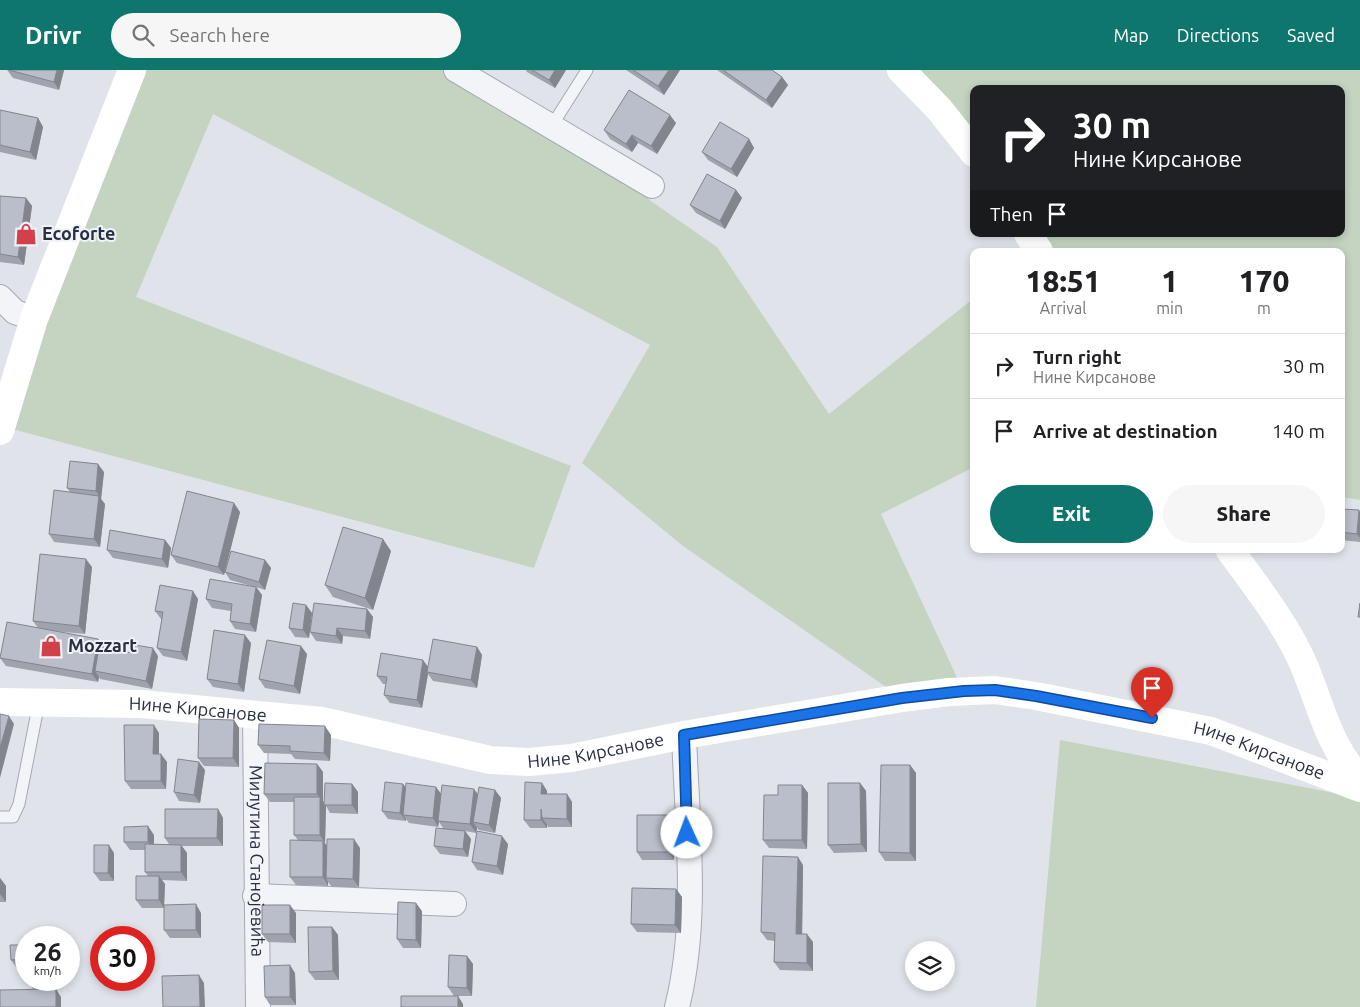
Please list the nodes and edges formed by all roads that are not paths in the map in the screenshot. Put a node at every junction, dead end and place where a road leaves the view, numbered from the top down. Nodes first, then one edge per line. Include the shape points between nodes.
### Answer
1 (132, 70) edge
2 (456, 70) edge
3 (587, 70) edge
4 (901, 70) edge
5 (551, 127) junction
6 (970, 148) edge
7 (652, 186) dead end
8 (1030, 237) edge
9 (1037, 248) edge
10 (0, 297) edge
11 (34, 320) junction
12 (0, 430) edge
13 (1232, 553) edge
14 (0, 702) edge
15 (39, 702) junction
16 (255, 714) junction
17 (684, 735) junction
18 (1360, 780) edge
19 (1360, 788) edge
20 (0, 817) edge
21 (255, 896) junction
22 (454, 904) dead end
23 (258, 1007) edge
24 (677, 1007) edge

1 - 11 street
2 - 5 street
3 - 5 lane
4 - 6 street via 939,109
5 - 7 street
8 - 9 street
10 - 11 street via 15,312
11 - 12 street
13 - 18 street via 1273,611 1301,660 1336,748
14 - 15 street, Нине Кирсанове
15 - 16 street, Нине Кирсанове via 141,704
15 - 20 lane via 20,804 12,817
16 - 17 street, Нине Кирсанове via 322,721 456,753 512,762 558,760
16 - 21 street, Милутина Станојевића
17 - 19 street, Нине Кирсанове via 902,698 995,690 1212,730
17 - 24 street via 688,922
21 - 22 street
21 - 23 street, Милутина Станојевића

